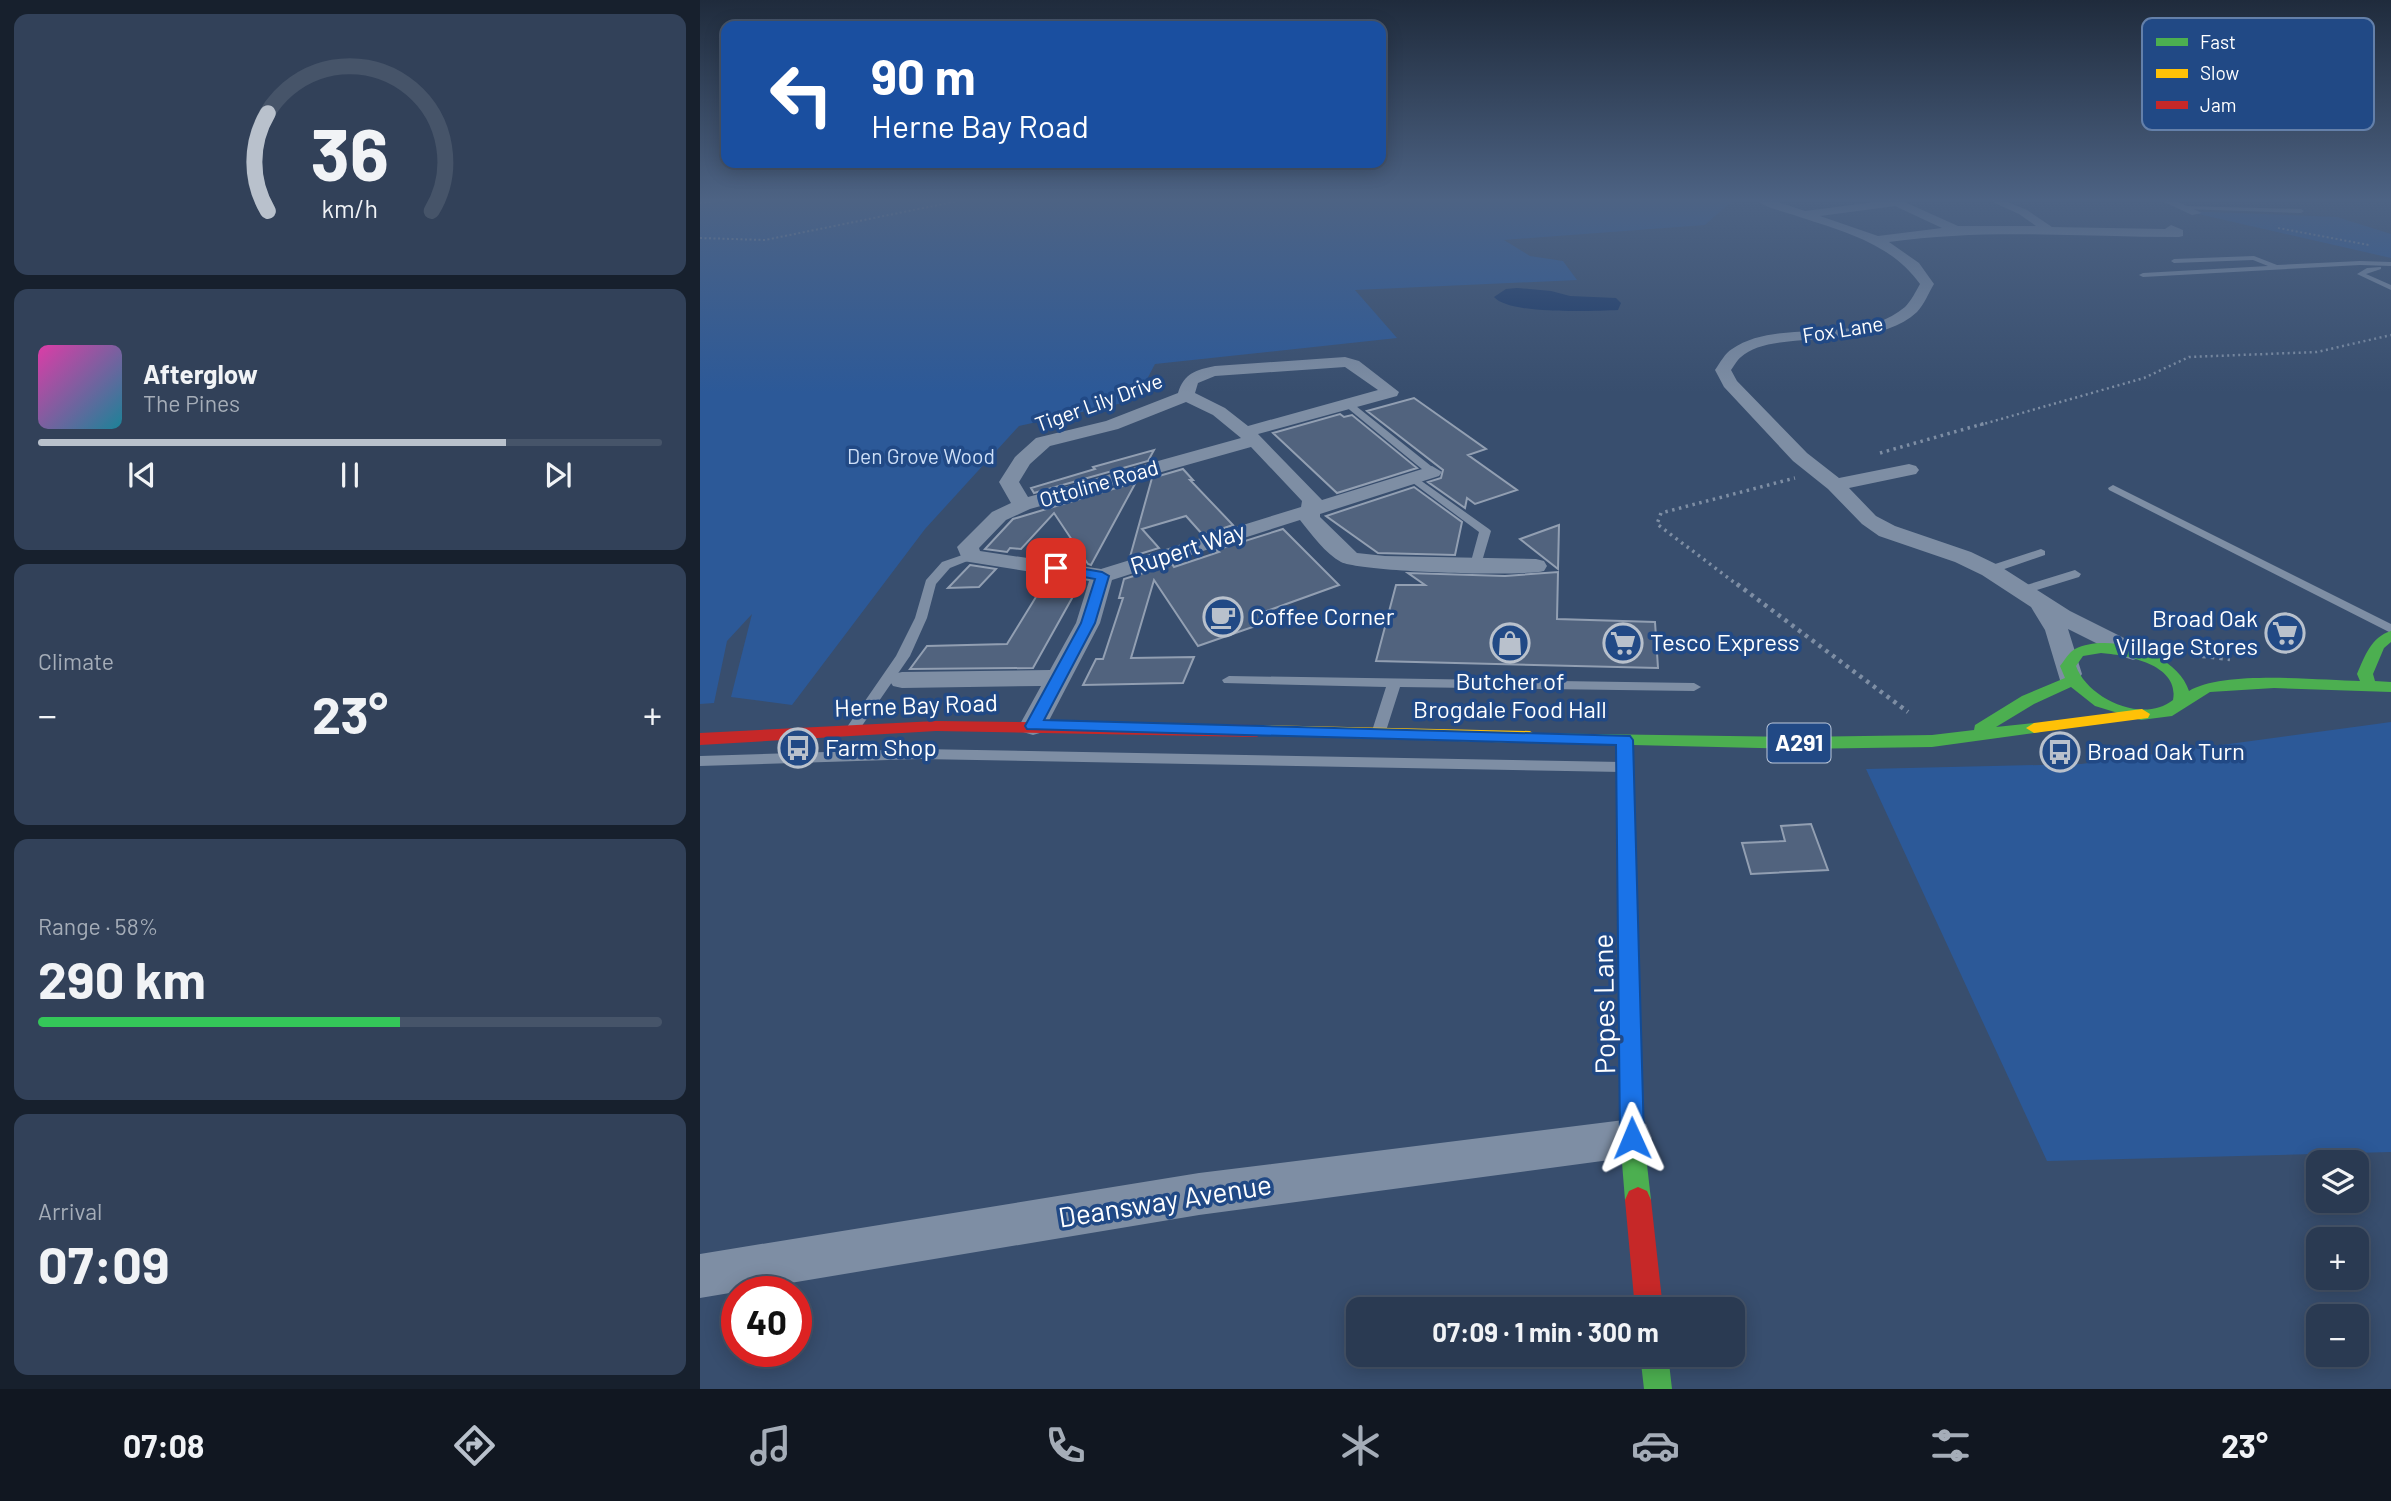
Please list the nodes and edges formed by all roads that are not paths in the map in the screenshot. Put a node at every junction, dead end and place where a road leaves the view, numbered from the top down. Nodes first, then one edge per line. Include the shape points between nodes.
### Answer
1 (1911, 264) edge
2 (2269, 264) edge
3 (2335, 264) edge
4 (2391, 266) edge
5 (2279, 268) junction
6 (2144, 275) dead end
7 (2391, 288) edge
8 (1879, 327) junction
9 (1895, 333) dead end
10 (1391, 392) joint
11 (1186, 396) junction
12 (1348, 404) junction
13 (1248, 436) junction
14 (1909, 470) dead end
15 (1423, 475) junction
16 (1835, 485) junction
17 (2113, 488) dead end
18 (1023, 505) junction
19 (1311, 510) junction
20 (2041, 553) dead end
21 (971, 556) junction
22 (1476, 565) junction
23 (1536, 566) dead end
24 (1990, 570) junction
25 (2075, 574) dead end
26 (1102, 576) junction
27 (2033, 597) junction
28 (2391, 629) edge
29 (2391, 635) edge
30 (2140, 655) junction
31 (2189, 660) road end
32 (2210, 670) dead end
33 (1060, 678) junction
34 (2071, 678) junction
35 (1229, 680) dead end
36 (902, 681) dead end
37 (1394, 682) junction
38 (2274, 683) junction
39 (2369, 686) junction
40 (1694, 687) dead end
41 (2391, 687) edge
42 (2170, 710) junction
43 (2141, 714) junction
44 (936, 726) junction
45 (1033, 726) junction
46 (852, 731) junction
47 (1378, 734) junction
48 (1973, 734) junction
49 (700, 739) edge
50 (1625, 740) junction
51 (920, 754) junction
52 (700, 761) edge
53 (1625, 767) junction
54 (1632, 1138) junction
55 (700, 1276) edge
56 (1648, 1297) edge
57 (1655, 1367) edge
58 (1658, 1389) edge

1 - 8 street, Fox Lane via 1927,284 1924,295 1896,321
2 - 5 lane
3 - 5 lane
4 - 7 lane via 2361,274
5 - 6 lane
8 - 9 street
8 - 16 street, Fox Lane via 1794,342 1751,340 1726,358 1723,370 1730,383
10 - 11 street, Tiger Lily Drive via 1345,362 1215,370 1190,381
10 - 12 street, Ottoline Road
11 - 13 street via 1202,399
11 - 18 street, Tiger Lily Drive via 1112,425 1043,442 1022,461 1009,482
12 - 13 street, Ottoline Road
12 - 15 lane
13 - 18 street, Ottoline Road
13 - 19 street via 1312,500
14 - 16 street
15 - 19 street, Rupert Way
15 - 22 lane via 1485,531
16 - 24 street, Fox Lane via 1869,520 1887,531
17 - 28 lane
18 - 21 street, Ottoline Road via 981,531 968,547
19 - 22 street via 1309,518 1352,559
19 - 26 street, Rupert Way
20 - 24 lane
21 - 26 street
21 - 46 lane via 946,565 930,583 903,656
22 - 23 street
24 - 27 street, Fox Lane
25 - 27 lane
26 - 33 street, Rupert Way via 1088,623
27 - 30 street, Fox Lane via 2082,628
27 - 34 street via 2057,630
29 - 39 main road via 2377,646 2365,674
30 - 31 main road
30 - 34 main road via 2088,649 2071,659
30 - 42 main road via 2172,674 2180,685 2183,695
32 - 38 main road
33 - 36 street
33 - 45 street, Rupert Way
34 - 43 main road via 2101,703
34 - 48 main road, Herne Bay Road / A291
35 - 37 lane
37 - 40 lane
37 - 47 lane
38 - 39 main road
38 - 42 main road via 2206,687
39 - 41 main road
42 - 43 main road, Herne Bay Road
43 - 48 main road, Herne Bay Road / A291
44 - 45 main road, Herne Bay Road / A291
44 - 46 main road, Herne Bay Road / A291
44 - 51 lane
45 - 47 main road, Herne Bay Road / A291
46 - 49 main road, Herne Bay Road / A291
47 - 50 main road, Herne Bay Road / A291
48 - 50 main road, Herne Bay Road / A291 via 1932,741
50 - 53 main road, Popes Lane
51 - 52 lane
51 - 53 lane
53 - 54 main road, Popes Lane
54 - 55 street, Deansway Avenue via 1199,1194
54 - 56 main road, Popes Lane
57 - 58 main road

